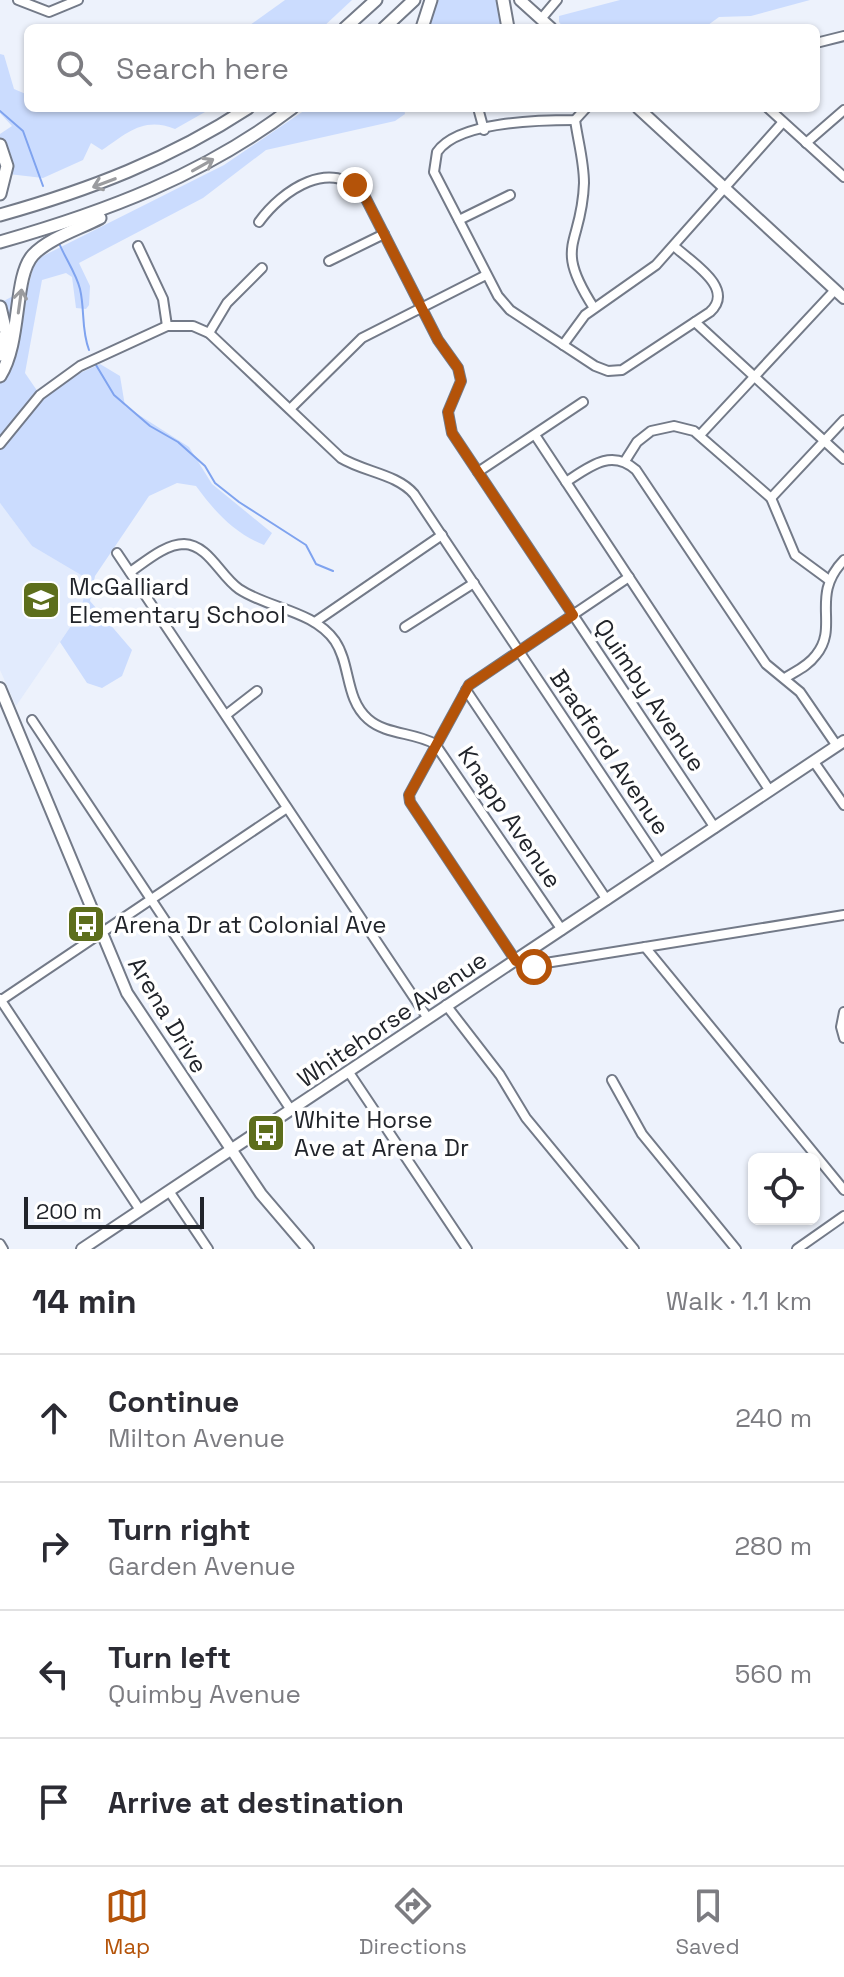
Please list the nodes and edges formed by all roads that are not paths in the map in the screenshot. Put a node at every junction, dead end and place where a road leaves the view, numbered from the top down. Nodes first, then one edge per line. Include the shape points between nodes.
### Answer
1 (18, 0) edge
2 (78, 0) edge
3 (376, 0) edge
4 (414, 0) edge
5 (431, 0) edge
6 (503, 0) edge
7 (520, 0) edge
8 (557, 0) edge
9 (541, 19) junction
10 (349, 24) edge
11 (388, 24) edge
12 (423, 24) edge
13 (507, 24) edge
14 (547, 24) edge
15 (844, 36) edge
16 (820, 42) edge
17 (844, 110) edge
18 (242, 112) edge
19 (286, 112) edge
20 (479, 112) edge
21 (582, 112) edge
22 (642, 112) edge
23 (772, 112) edge
24 (575, 120) junction
25 (783, 122) junction
26 (484, 130) junction
27 (806, 143) junction
28 (0, 145) edge
29 (844, 177) edge
30 (164, 185) junction
31 (725, 188) junction
32 (0, 194) edge
33 (510, 195) dead end
34 (0, 215) edge
35 (459, 220) junction
36 (259, 222) dead end
37 (384, 234) junction
38 (0, 242) edge
39 (138, 246) dead end
40 (674, 246) junction
41 (329, 261) dead end
42 (262, 268) dead end
43 (486, 275) junction
44 (835, 290) junction
45 (844, 298) edge
46 (0, 307) edge
47 (422, 307) junction
48 (594, 308) junction
49 (695, 322) junction
50 (167, 326) junction
51 (209, 333) junction
52 (563, 345) junction
53 (0, 355) edge
54 (0, 376) edge
55 (754, 376) junction
56 (583, 402) dead end
57 (290, 409) junction
58 (844, 420) edge
59 (535, 435) junction
60 (700, 435) junction
61 (825, 441) junction
62 (0, 444) edge
63 (844, 459) edge
64 (625, 461) junction
65 (478, 472) junction
66 (566, 482) junction
67 (771, 498) junction
68 (442, 535) junction
69 (117, 553) dead end
70 (844, 560) edge
71 (130, 572) junction
72 (629, 577) junction
73 (829, 580) junction
74 (474, 583) junction
75 (573, 615) junction
76 (315, 622) junction
77 (405, 627) dead end
78 (519, 651) junction
79 (785, 678) junction
80 (0, 688) edge
81 (466, 690) junction
82 (257, 691) dead end
83 (226, 715) junction
84 (32, 720) dead end
85 (435, 744) junction
86 (840, 744) edge
87 (814, 762) junction
88 (770, 791) junction
89 (844, 805) edge
90 (287, 808) junction
91 (715, 828) junction
92 (661, 864) junction
93 (151, 900) junction
94 (607, 900) junction
95 (844, 915) edge
96 (562, 930) junction
97 (100, 934) junction
98 (645, 947) junction
99 (516, 961) junction
100 (0, 1000) edge
101 (446, 1005) junction
102 (844, 1012) edge
103 (427, 1017) junction
104 (844, 1038) edge
105 (348, 1071) junction
106 (612, 1080) dead end
107 (291, 1110) junction
108 (230, 1150) junction
109 (844, 1190) edge
110 (169, 1191) junction
111 (140, 1210) junction
112 (844, 1216) edge
113 (82, 1249) edge
114 (208, 1249) edge
115 (308, 1249) edge
116 (467, 1249) edge
117 (634, 1249) edge
118 (736, 1249) edge
119 (797, 1249) edge

1 - 2 street via 49,12
3 - 10 highway
4 - 11 highway
5 - 12 highway
6 - 13 highway
7 - 9 main road
8 - 9 street
9 - 14 main road
15 - 16 street
17 - 27 street
18 -> 34 highway via 121,176
30 -> 19 highway via 231,150
20 - 26 street
21 - 24 street
22 - 31 main road
23 - 25 street
24 - 26 street via 528,120
24 - 48 street via 584,185 570,260
25 - 27 street
25 - 31 street
26 - 35 street via 445,142 434,158 434,172
27 - 29 street
28 - 32 highway via 7,166
30 - 38 highway via 108,209
54 -> 30 highway via 15,341 24,274 35,253
31 - 40 street
31 - 44 main road
33 - 35 street
35 - 43 street
36 - 37 street, Quimby Avenue via 274,204 309,181 333,176 359,189
37 - 41 street
37 - 47 street, Quimby Avenue
39 - 50 street via 163,299
40 - 48 street via 645,274
40 - 49 street via 719,292 715,308
42 - 51 street via 227,303
43 - 47 street
43 - 52 street via 503,304
44 - 45 main road
44 - 55 street
46 - 53 highway via 6,332
47 - 57 street via 362,338
47 - 65 street, Quimby Avenue via 458,368 461,381 448,412 449,426
48 - 52 street
49 - 52 street via 615,371 595,366
49 - 55 street
50 - 51 street via 193,326
50 - 62 street via 68,373 26,408
51 - 57 street, Bradford Avenue
55 - 60 street
55 - 61 street
56 - 59 street
57 - 68 street, Bradford Avenue via 341,458 407,485
58 - 61 street
59 - 65 street
59 - 66 street
60 - 64 street via 683,427 658,428 637,442
60 - 67 street
61 - 63 street
61 - 67 street
64 - 66 street via 599,461
64 - 79 street via 639,473 766,664
65 - 75 street, Quimby Avenue
66 - 72 street
67 - 73 street via 795,555
68 - 74 street, Bradford Avenue
68 - 76 street
69 - 71 street
70 - 73 street
71 - 76 street, Knapp Avenue via 170,547 192,546 242,591
71 - 83 street
72 - 75 street
72 - 88 street
73 - 79 street via 820,650
74 - 77 street
74 - 78 street, Bradford Avenue
75 - 78 street
75 - 91 street, Quimby Avenue
76 - 85 street, Knapp Avenue via 340,650 354,700 364,715 385,729
78 - 81 street
78 - 92 street, Bradford Avenue
79 - 86 street
80 - 97 main road, Arena Drive
81 - 85 street
81 - 94 street
82 - 83 street
83 - 90 street
84 - 93 street
85 - 96 street, Knapp Avenue
85 - 99 street via 409,795
86 - 87 main road, Whitehorse Avenue
87 - 88 main road, Whitehorse Avenue
87 - 89 street
88 - 91 main road, Whitehorse Avenue
90 - 93 street
90 - 103 street
91 - 92 main road, Whitehorse Avenue
92 - 94 main road, Whitehorse Avenue
93 - 97 street
93 - 107 street
94 - 96 main road, Whitehorse Avenue
95 - 98 street
96 - 99 main road, Whitehorse Avenue
97 - 100 street
97 - 108 main road, Arena Drive via 127,993
98 - 99 street via 534,967
98 - 109 street
99 - 101 main road, Whitehorse Avenue
100 - 111 street
101 - 103 main road, Whitehorse Avenue
101 - 117 street via 526,1118
102 - 104 street
103 - 105 main road, Whitehorse Avenue
105 - 107 main road, Whitehorse Avenue
105 - 116 street
106 - 118 street via 642,1134
107 - 108 main road, Whitehorse Avenue
108 - 110 main road, Whitehorse Avenue
108 - 115 main road, Arena Drive
110 - 111 main road, Whitehorse Avenue
110 - 114 street
111 - 113 main road, Whitehorse Avenue
112 - 119 street

